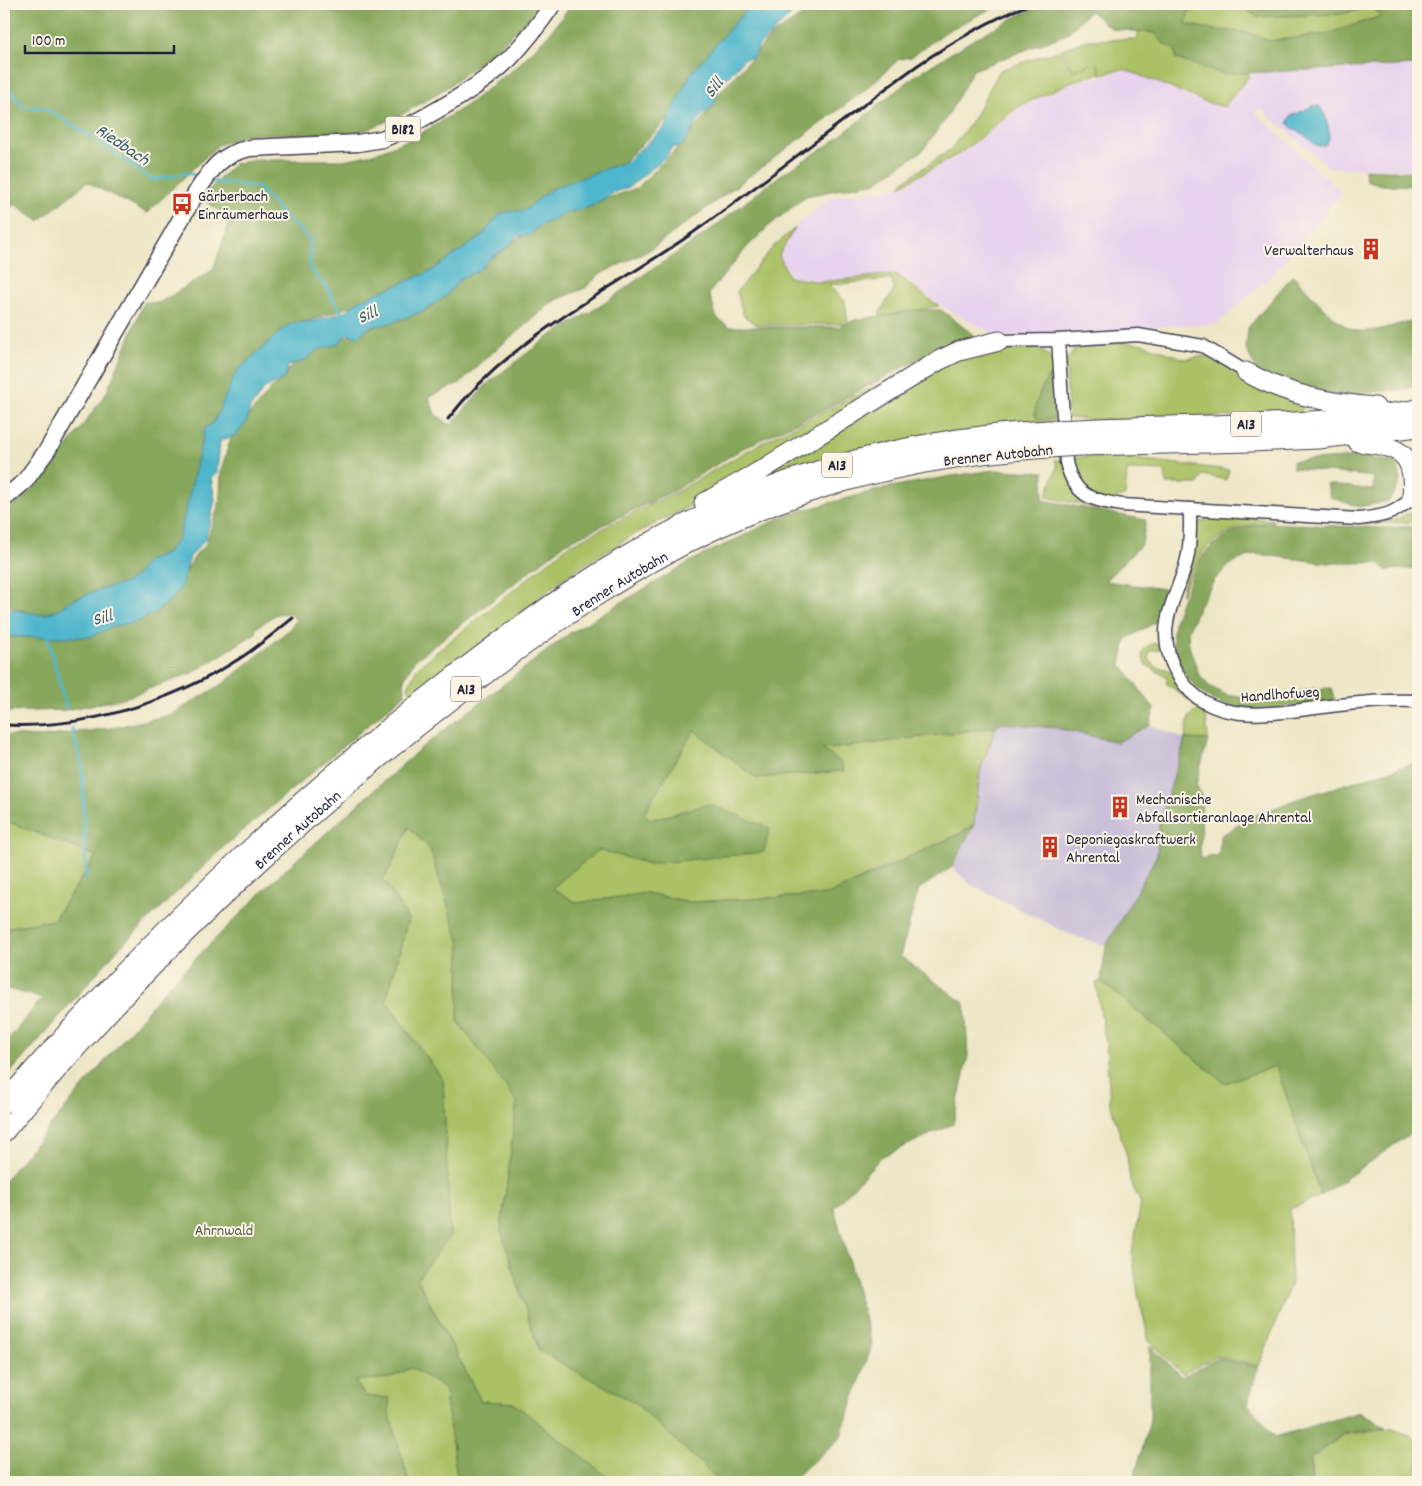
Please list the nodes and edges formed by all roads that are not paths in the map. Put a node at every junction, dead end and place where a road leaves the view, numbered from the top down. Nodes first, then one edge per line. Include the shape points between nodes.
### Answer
1 (553, 4) edge
2 (1058, 340) junction
3 (999, 341) joint
4 (1246, 372) joint
5 (1417, 415) edge
6 (1080, 437) junction
7 (1331, 438) junction
8 (1048, 439) junction
9 (1415, 494) edge
10 (4, 499) edge
11 (1190, 509) junction
12 (641, 548) junction
13 (1418, 701) edge
14 (4, 1104) edge
15 (4, 1132) edge

1 - 10 main road, B182 via 527,40 492,74 394,134 370,142 250,148 227,155 213,168 196,193 48,449 25,481
2 - 3 street
2 - 4 street via 1138,336 1203,346
2 - 11 street via 1066,462 1073,483 1086,496 1102,502
3 - 12 highway via 959,351 938,361 683,516
4 - 5 highway via 1282,390 1322,401
5 - 6 highway, Brenner Autobahn / A13
5 - 7 highway, Brenner Autobahn / A13
6 - 7 highway, Brenner Autobahn / A13 via 1251,442
6 - 8 highway, Brenner Autobahn / A13, bridge
7 - 9 highway via 1395,449 1408,461
8 - 12 highway, Brenner Autobahn / A13 via 993,434 845,462 729,503
8 - 15 highway, Brenner Autobahn / A13 via 990,453 924,462 822,488 708,532 608,587 433,714 274,850 145,974
9 - 11 street via 1399,510 1359,519
11 - 13 street, Handlhofweg via 1188,558 1168,617 1166,638 1176,672 1195,696 1222,710 1249,714 1369,702
12 - 14 highway, Brenner Autobahn / A13 via 588,579 477,658 297,804 172,922 94,1002

